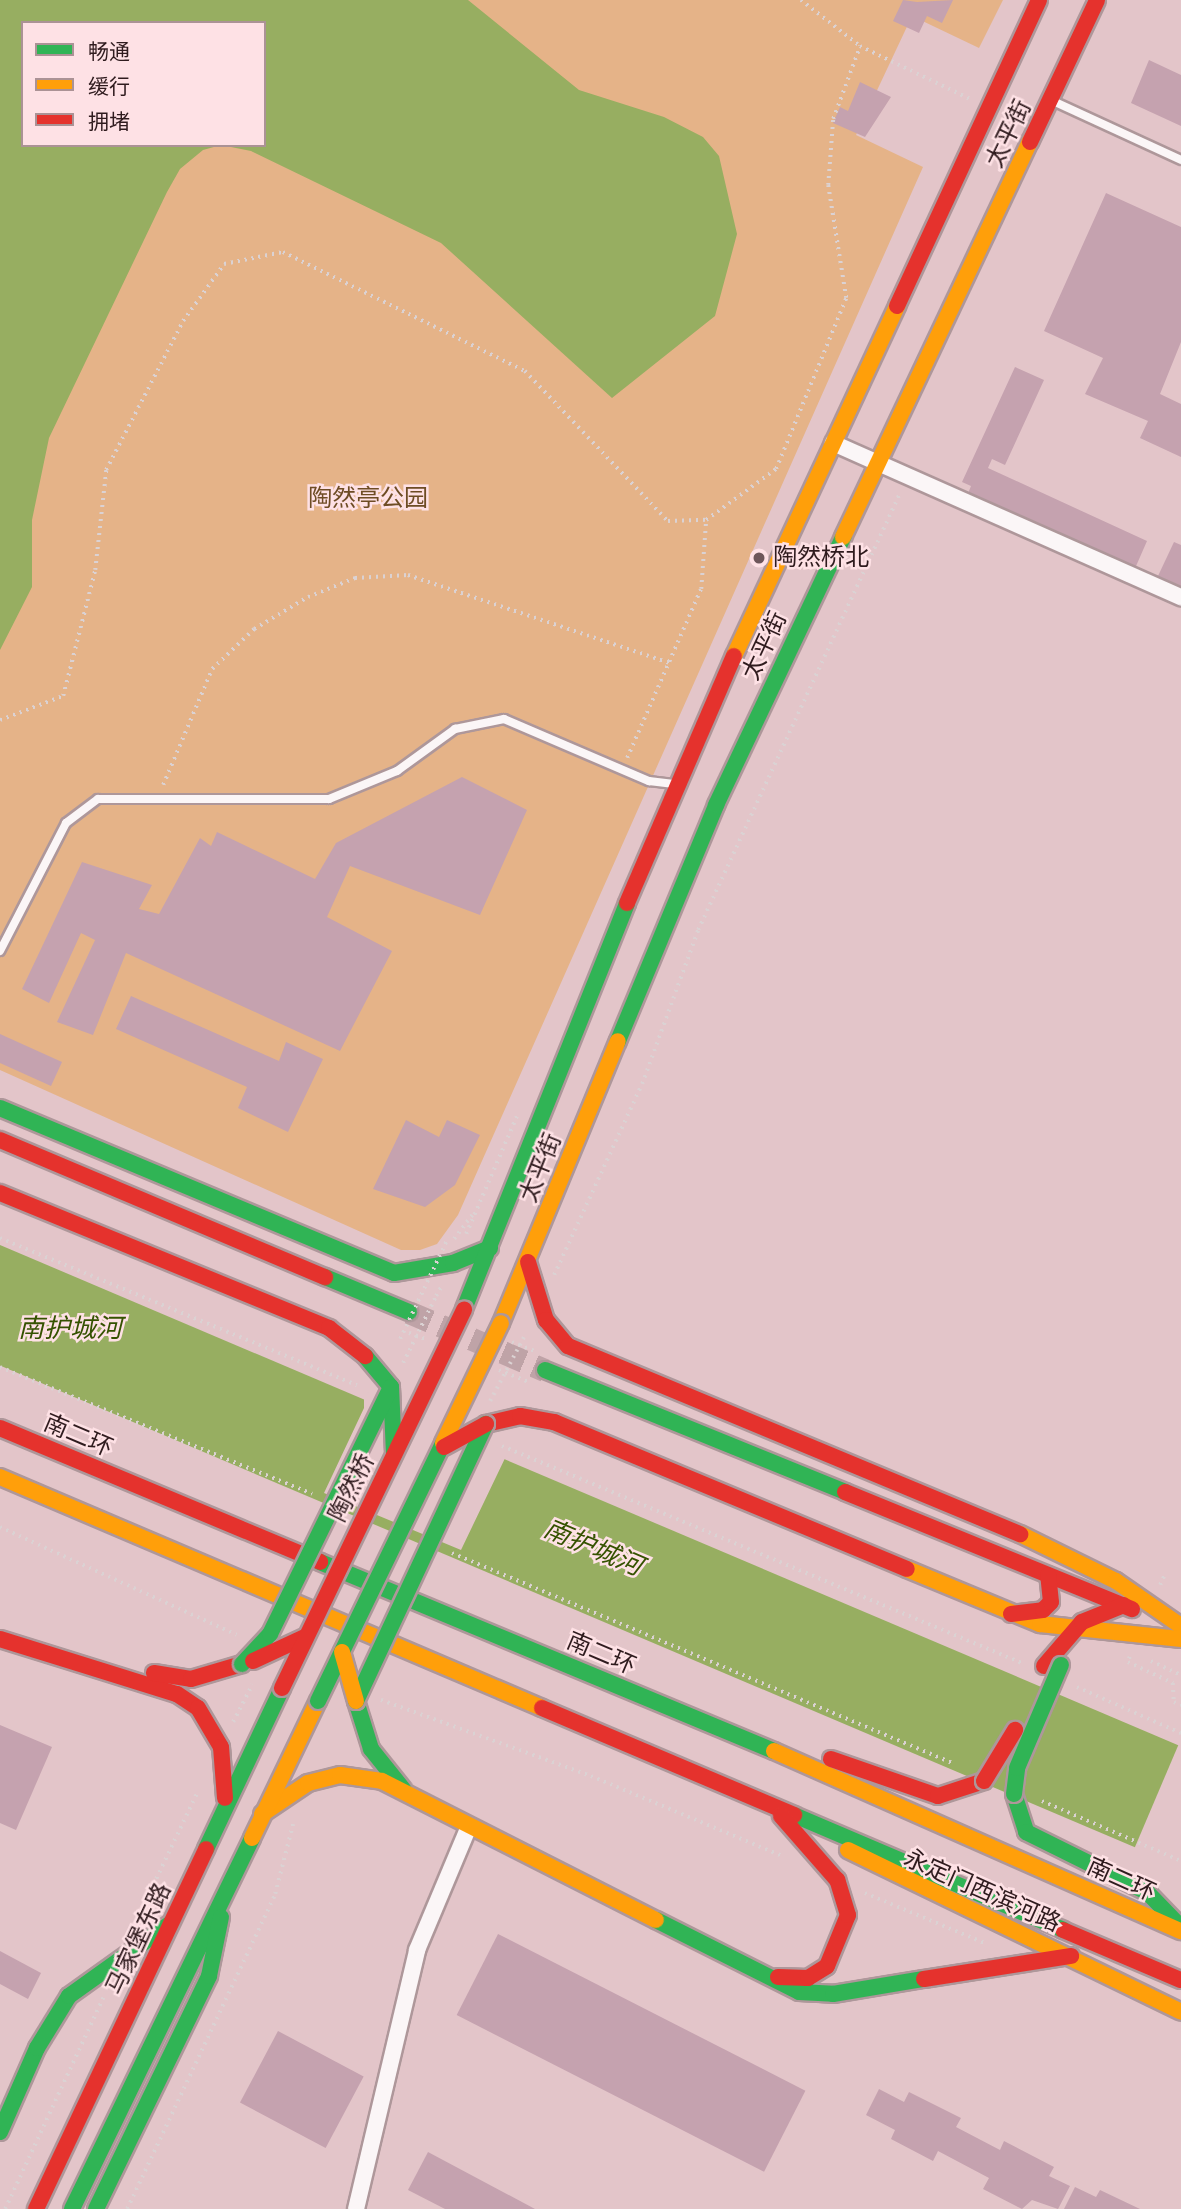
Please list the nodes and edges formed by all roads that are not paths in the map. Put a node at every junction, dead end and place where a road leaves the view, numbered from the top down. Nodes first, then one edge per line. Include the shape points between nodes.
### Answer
1 (1039, 0) edge
2 (1097, 0) edge
3 (1051, 99) junction
4 (1181, 160) edge
5 (833, 443) junction
6 (875, 463) junction
7 (1181, 597) edge
8 (675, 784) junction
9 (0, 951) edge
10 (0, 1108) edge
11 (0, 1140) edge
12 (0, 1193) edge
13 (490, 1248) junction
14 (528, 1262) junction
15 (464, 1309) joint
16 (409, 1312) tunnel mouth
17 (545, 1370) tunnel mouth
18 (391, 1387) junction
19 (486, 1424) junction
20 (0, 1428) edge
21 (444, 1447) junction
22 (394, 1454) junction
23 (0, 1477) edge
24 (1048, 1575) junction
25 (1124, 1605) junction
26 (1011, 1614) junction
27 (0, 1624) edge
28 (1077, 1626) junction
29 (1181, 1626) edge
30 (1119, 1630) junction
31 (1181, 1631) edge
32 (305, 1637) junction
33 (0, 1639) edge
34 (1181, 1639) edge
35 (342, 1652) junction
36 (242, 1664) junction
37 (1045, 1664) junction
38 (282, 1688) joint
39 (363, 1698) junction
40 (786, 1756) junction
41 (403, 1789) junction
42 (225, 1798) junction
43 (769, 1804) junction
44 (262, 1814) junction
45 (469, 1826) junction
46 (229, 1880) junction
47 (173, 1921) junction
48 (1181, 1929) edge
49 (1071, 1956) junction
50 (757, 1976) junction
51 (1181, 1980) edge
52 (1181, 2012) edge
53 (0, 2133) edge
54 (36, 2209) edge
55 (72, 2209) edge
56 (96, 2209) edge
57 (356, 2209) edge

1 - 5 main road, 太平街
2 - 3 main road, 太平街
3 - 4 lane
3 - 6 main road, 太平街
5 - 6 street
5 - 8 main road, 太平街
6 - 7 street
6 - 14 main road, 太平街 via 716,805
8 - 9 lane via 621,769 504,719 455,729 397,771 329,799 98,799 66,823
8 - 13 main road, 太平街
10 - 13 main road via 394,1273 453,1263
11 - 16 main road
12 - 18 main road, bridge via 330,1328 361,1351
13 - 15 main road, 太平街
14 - 21 main road, 太平街, bridge
14 - 29 main road via 546,1320 568,1346 1032,1539 1115,1581
15 - 22 main road, 陶然桥, bridge
17 - 24 main road
18 - 22 main road, bridge
18 - 36 main road, bridge via 270,1634
19 - 21 main road, bridge
19 - 26 main road via 520,1416 554,1422
19 - 39 main road, bridge
20 - 40 main road, 南二环
21 - 35 main road, bridge
22 - 32 main road, 陶然桥, bridge
23 - 43 main road
24 - 25 main road
24 - 26 main road via 1051,1602 1043,1610
25 - 28 main road
25 - 31 main road
26 - 28 main road
26 - 37 main road
27 - 36 main road via 162,1675 191,1679
28 - 30 main road
28 - 37 main road
30 - 34 main road
30 - 37 main road via 1089,1639
32 - 36 main road, bridge
32 - 38 main road, 陶然桥, bridge
33 - 42 main road via 188,1701 221,1747
35 - 39 main road, bridge
35 - 44 main road, bridge
37 - 40 main road, bridge via 984,1781 938,1796 842,1759
37 - 48 main road, bridge via 1014,1794 1026,1832 1147,1892
38 - 42 main road, 马家堡东路
39 - 41 main road via 371,1749
40 - 48 main road, 南二环
41 - 44 main road via 340,1775 302,1785
41 - 45 main road
42 - 47 main road, 马家堡东路
43 - 49 main road, 永定门西滨河路 via 898,1879
43 - 50 main road via 837,1880 848,1915 842,1942 827,1966 808,1978
43 - 51 main road
44 - 46 main road
45 - 50 main road
45 - 57 street via 417,1950
46 - 55 main road
46 - 56 main road via 209,1976
47 - 53 main road via 69,1996 37,2048
47 - 54 main road, 马家堡东路
49 - 50 main road via 833,1994 799,1992
49 - 52 main road, 永定门西滨河路

